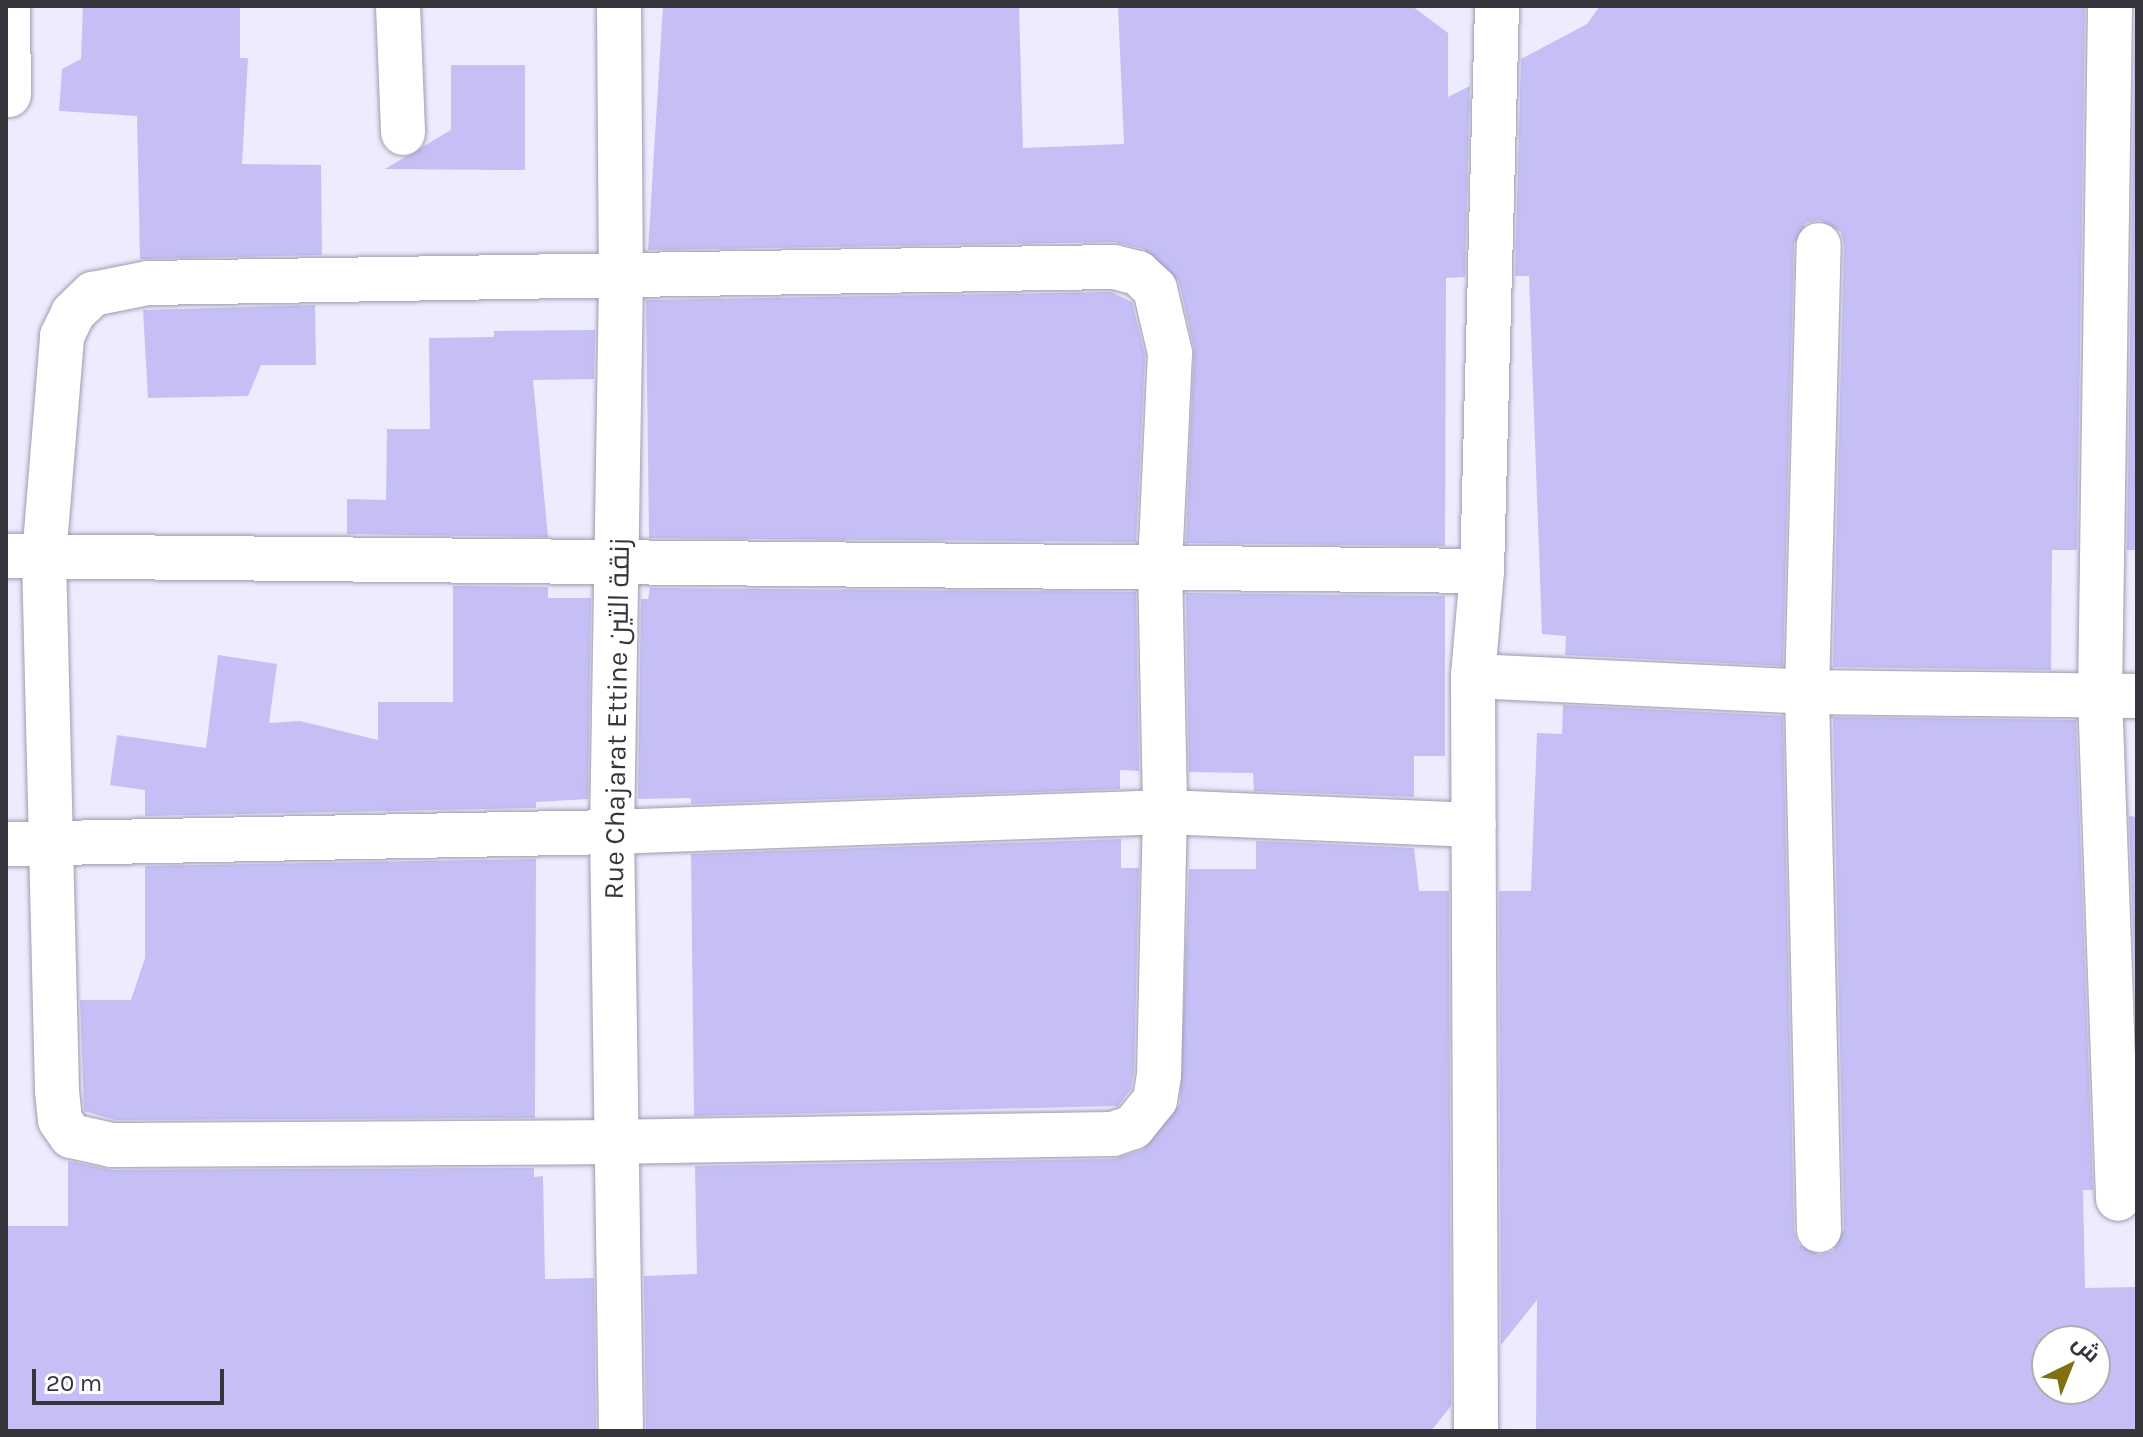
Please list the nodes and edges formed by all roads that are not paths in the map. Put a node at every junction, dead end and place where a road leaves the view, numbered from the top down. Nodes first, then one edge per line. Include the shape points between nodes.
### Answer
1 (8, 6) edge
2 (398, 6) edge
3 (619, 6) edge
4 (1497, 6) edge
5 (2110, 6) edge
6 (9, 95) dead end
7 (403, 133) dead end
8 (1819, 245) dead end
9 (621, 279) junction
10 (25, 556) edge
11 (619, 564) junction
12 (1160, 564) junction
13 (1482, 571) junction
14 (1473, 676) junction
15 (1807, 692) junction
16 (2119, 696) edge
17 (1165, 812) junction
18 (1474, 825) junction
19 (612, 832) junction
20 (6, 844) edge
21 (50, 844) junction
22 (620, 1142) junction
23 (2118, 1199) dead end
24 (1819, 1230) dead end
25 (621, 1431) edge
26 (1476, 1431) edge

1 - 6 street
2 - 7 street
3 - 9 street, Rue Chajarat Ettine زنقة التين
4 - 13 street
5 - 16 street
8 - 15 street
9 - 10 street via 148,283 93,294 73,313 62,336
9 - 11 street, Rue Chajarat Ettine زنقة التين
9 - 12 street via 1114,267 1138,273 1155,289 1170,353
10 - 11 street
10 - 21 street
11 - 12 street
11 - 19 street, Rue Chajarat Ettine زنقة التين
12 - 13 street
12 - 17 street
13 - 14 street
14 - 15 street
14 - 18 street
15 - 16 street
15 - 24 street
16 - 23 street
17 - 18 street
17 - 19 street
17 - 22 street via 1159,1075 1155,1100 1133,1127 1113,1134
18 - 26 street
19 - 21 street
19 - 22 street, Rue Chajarat Ettine زنقة التين
20 - 21 street
21 - 22 street via 57,1090 60,1120 71,1136 112,1145
22 - 25 street, Rue Chajarat Ettine زنقة التين

